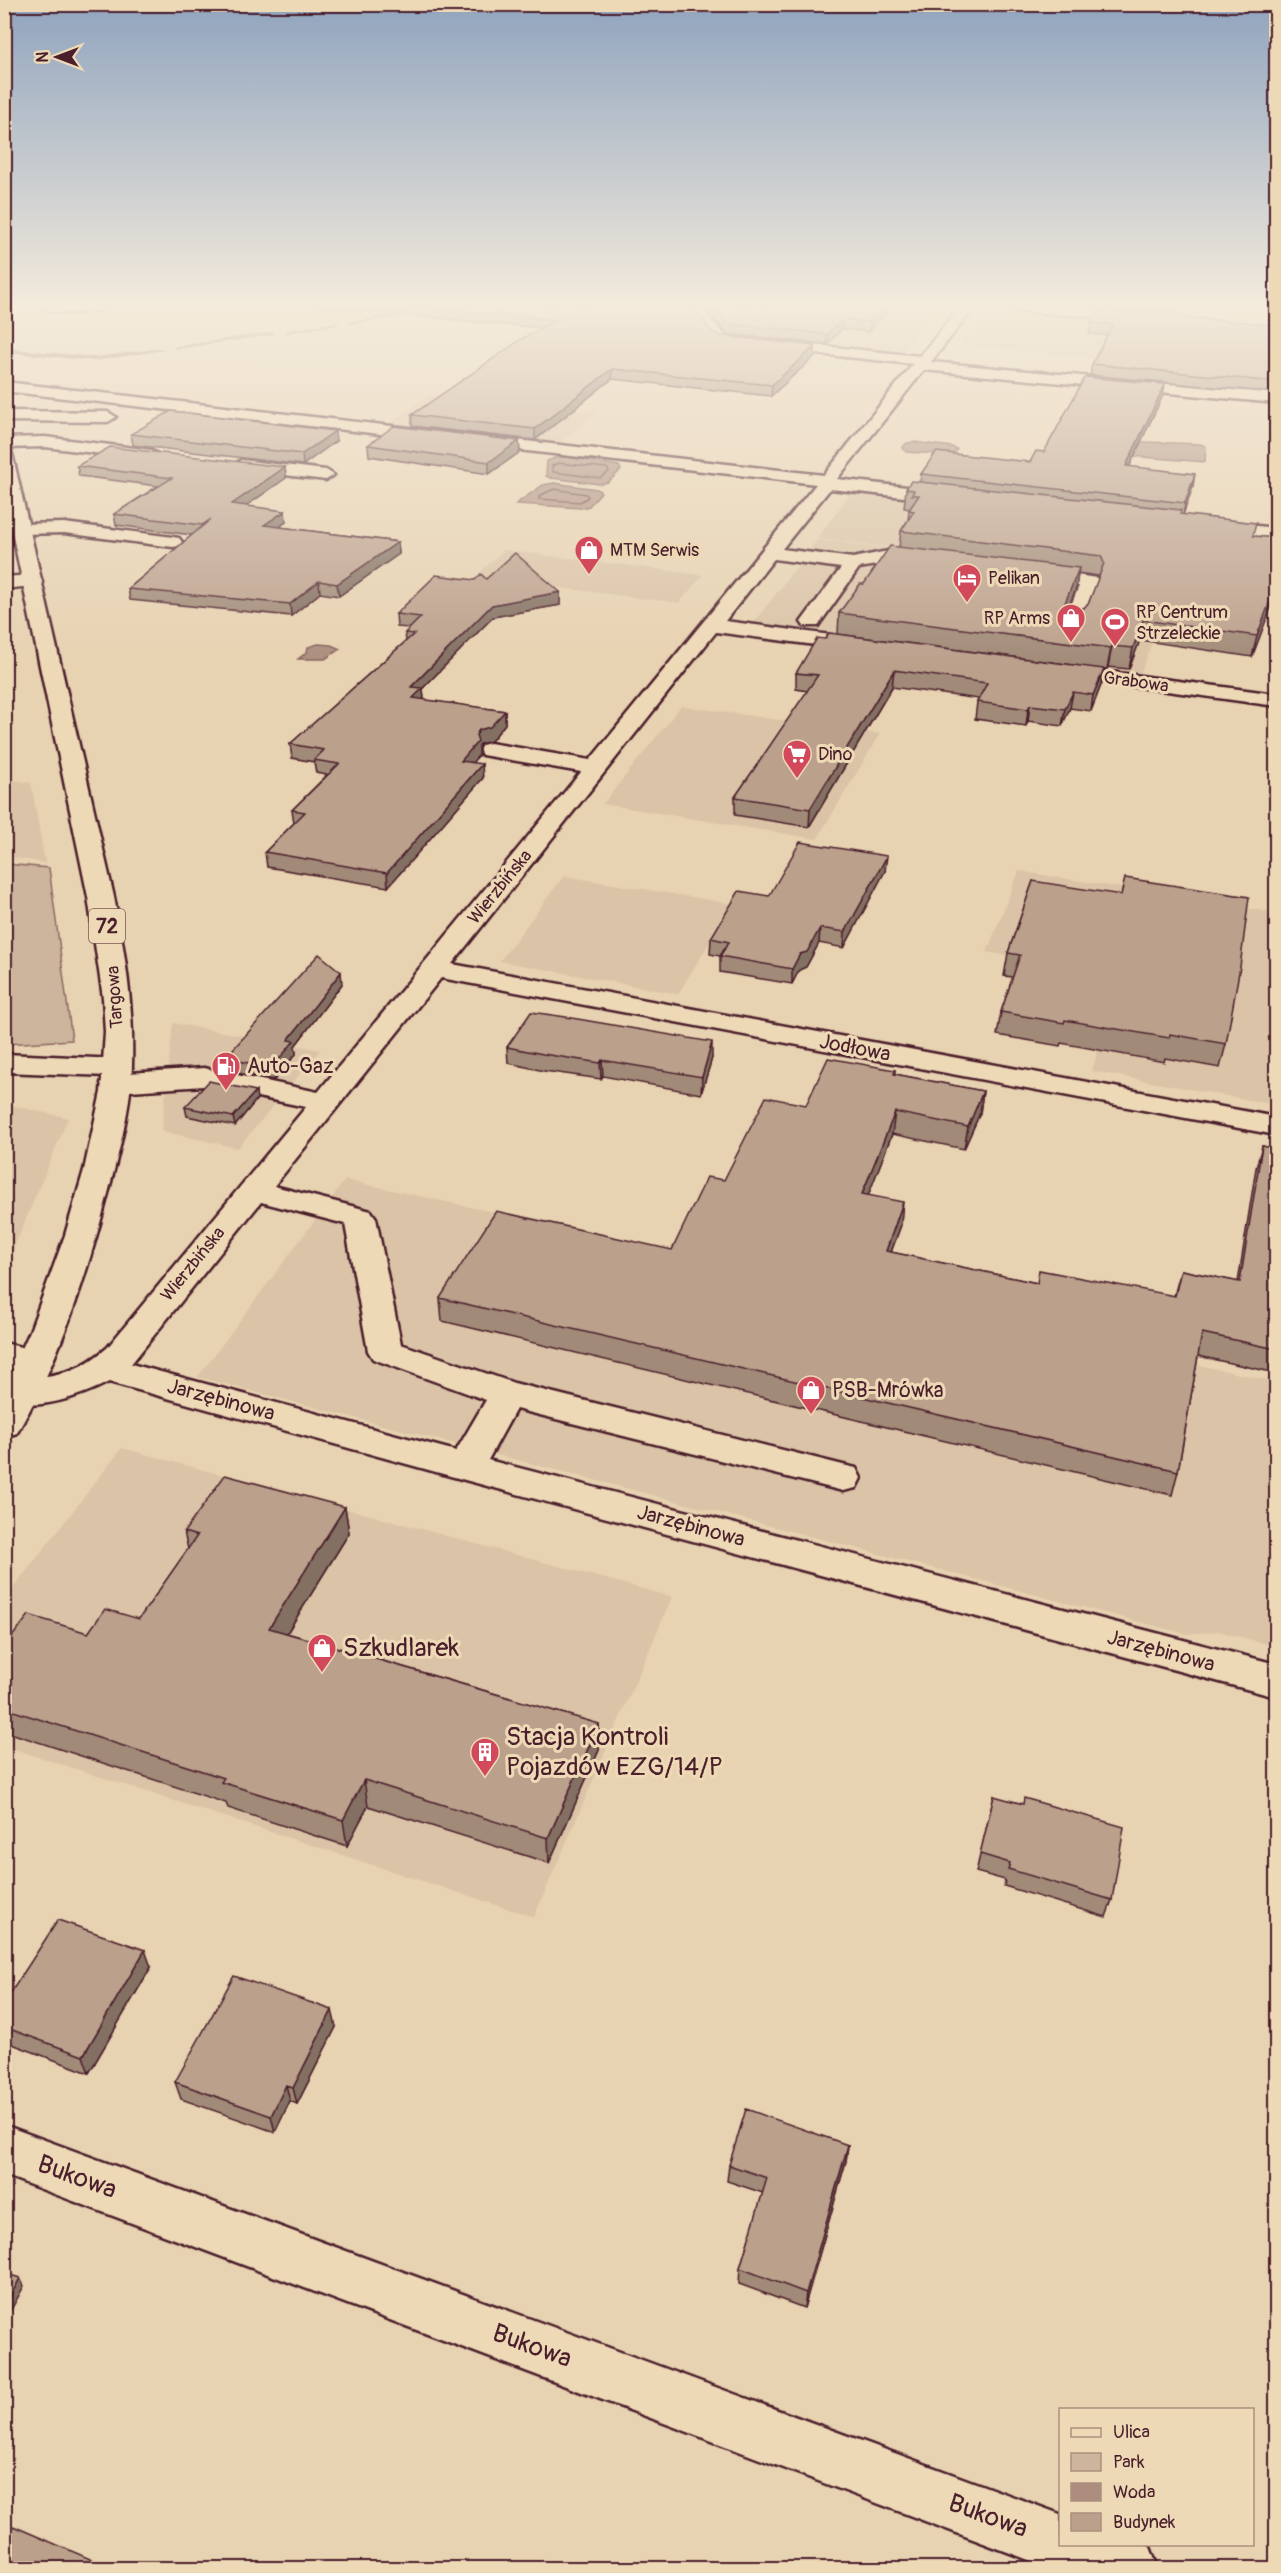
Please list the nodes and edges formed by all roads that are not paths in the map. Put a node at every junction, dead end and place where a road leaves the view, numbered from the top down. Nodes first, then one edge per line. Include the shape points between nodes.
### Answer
1 (351, 426) edge
2 (871, 426) edge
3 (4, 443) edge
4 (4, 453) edge
5 (162, 456) edge
6 (220, 463) edge
7 (326, 475) dead end
8 (826, 481) junction
9 (967, 499) edge
10 (1193, 524) edge
11 (21, 529) junction
12 (1276, 533) edge
13 (173, 542) edge
14 (767, 553) junction
15 (853, 564) junction
16 (947, 565) edge
17 (1019, 573) edge
18 (33, 581) junction
19 (4, 583) edge
20 (811, 622) dead end
21 (1074, 622) edge
22 (709, 625) junction
23 (875, 647) edge
24 (1040, 669) edge
25 (1276, 700) edge
26 (490, 750) edge
27 (595, 768) junction
28 (433, 969) junction
29 (4, 1063) edge
30 (117, 1076) junction
31 (324, 1102) junction
32 (1276, 1126) edge
33 (252, 1191) junction
34 (19, 1358) edge
35 (106, 1369) junction
36 (21, 1393) junction
37 (507, 1394) junction
38 (4, 1424) edge
39 (465, 1467) junction
40 (843, 1478) dead end
41 (1276, 1681) edge
42 (4, 2150) edge
43 (1059, 2543) edge
44 (1068, 2546) edge
45 (1129, 2568) edge

1 - 8 street
2 - 8 street, Wierzbińska
3 - 5 street via 45,442
4 - 11 street, Targowa / 72
6 - 7 street
8 - 9 street
8 - 14 street, Wierzbińska
10 - 12 street
11 - 13 street via 64,528
11 - 18 street, Targowa / 72
14 - 15 street
14 - 22 street, Wierzbińska
15 - 16 street via 888,557
15 - 20 street
17 - 21 street via 1090,582
18 - 19 street
18 - 30 street, Targowa / 72 via 110,941 116,987
22 - 23 street
22 - 27 street, Wierzbińska
24 - 25 street, Grabowa
26 - 27 street
27 - 28 street, Wierzbińska
28 - 31 street, Wierzbińska
28 - 32 street, Jodłowa
29 - 30 street
30 - 31 street via 204,1077
30 - 34 street, Targowa / 72 via 85,1224 61,1294
31 - 33 street, Wierzbińska
33 - 35 street, Wierzbińska
33 - 37 street via 360,1218 385,1351
34 - 36 street, Targowa / 72
35 - 36 street, Wierzbińska via 71,1385
35 - 39 street, Jarzębinowa
36 - 38 street, 72
37 - 39 street
37 - 40 street
39 - 41 street, Jarzębinowa
42 - 43 street, Bukowa
44 - 45 street, Bukowa

